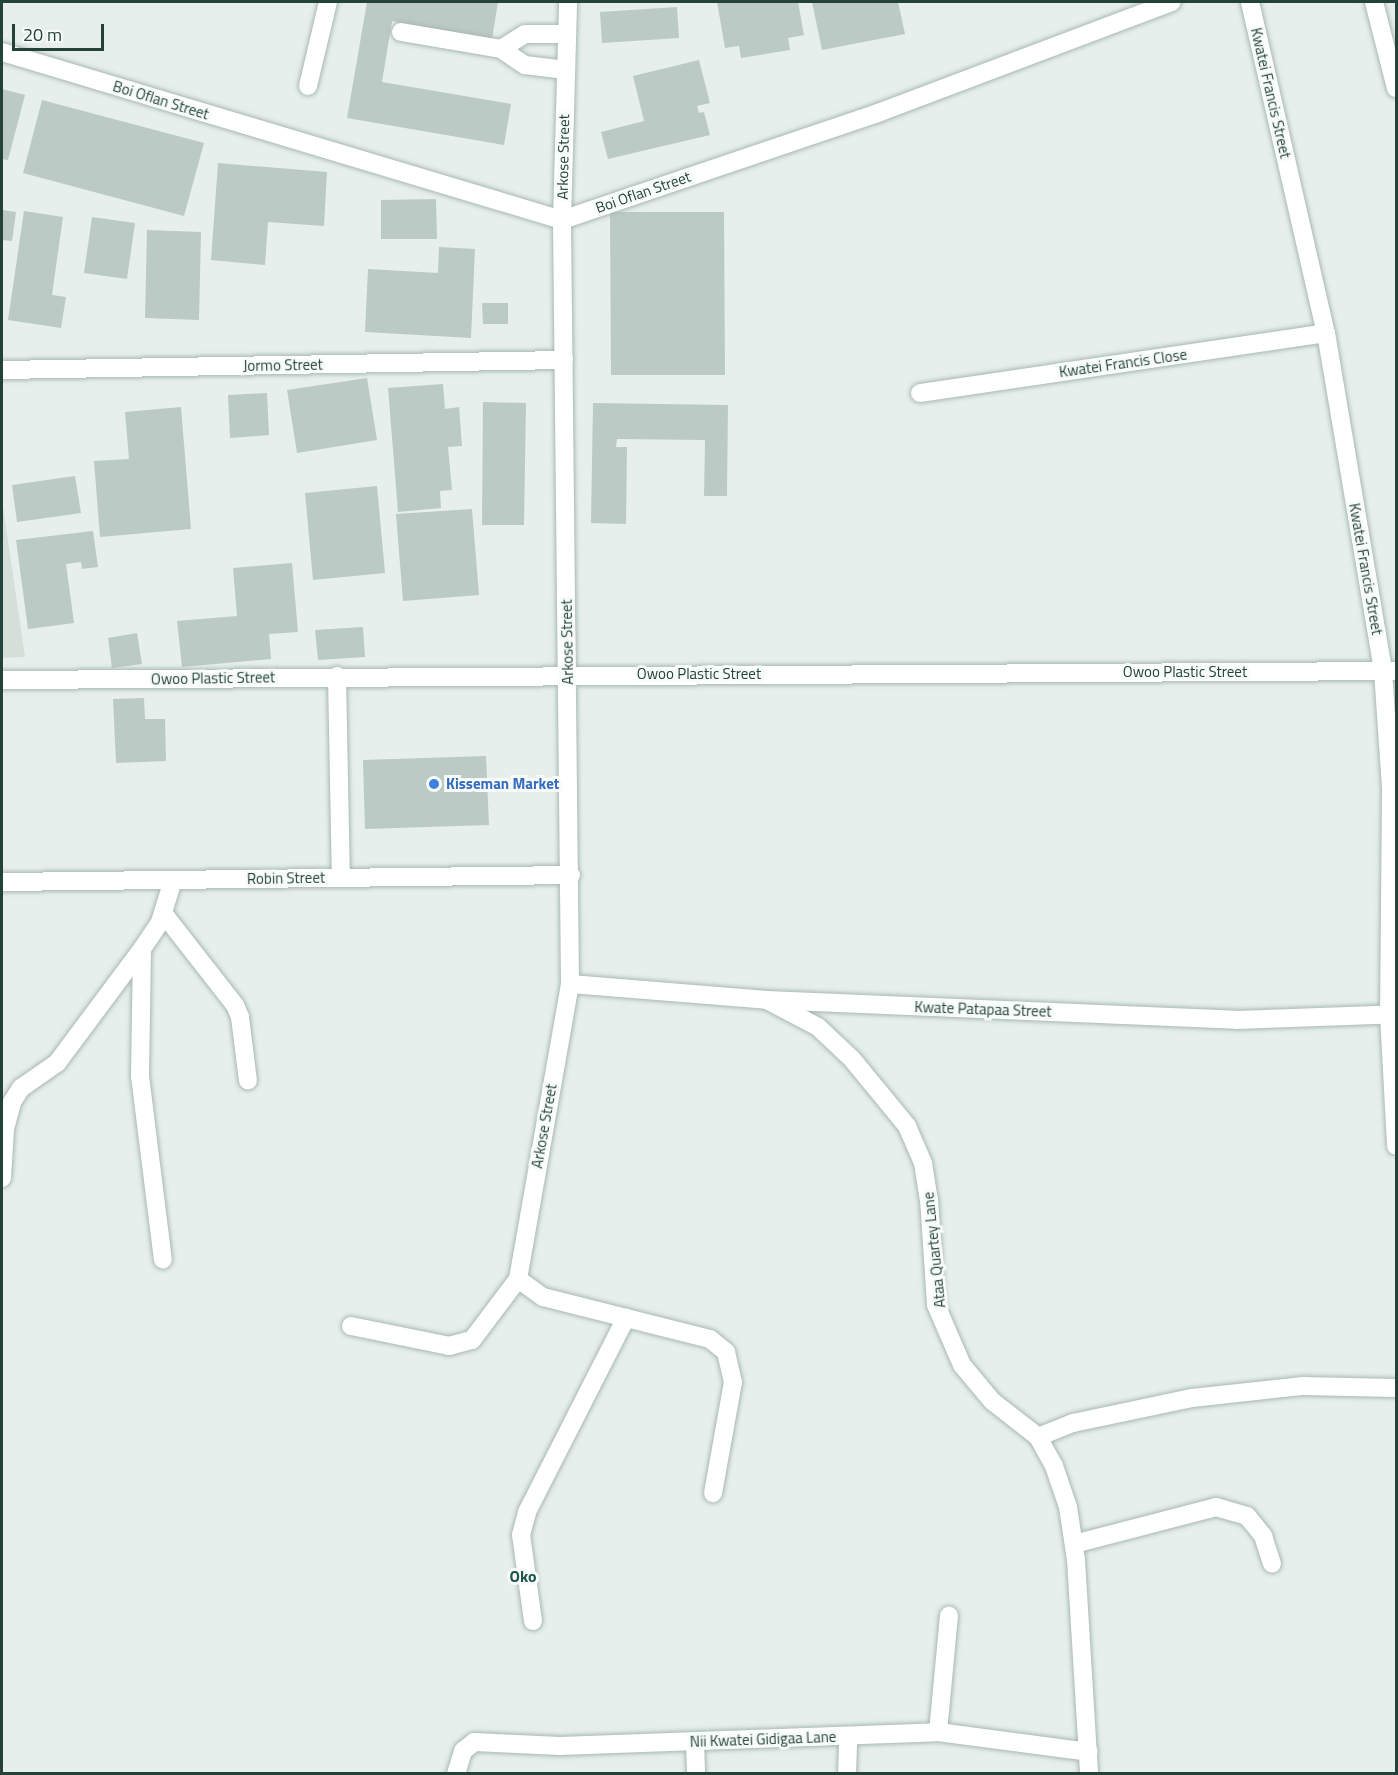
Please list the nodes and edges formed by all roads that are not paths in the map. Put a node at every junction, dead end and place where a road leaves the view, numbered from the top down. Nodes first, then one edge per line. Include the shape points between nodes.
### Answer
1 (328, 2) edge
2 (568, 2) edge
3 (1172, 2) edge
4 (1250, 2) edge
5 (1374, 2) edge
6 (401, 32) dead end
7 (566, 34) junction
8 (501, 49) junction
9 (2, 52) edge
10 (564, 70) junction
11 (308, 86) dead end
12 (1396, 88) edge
13 (562, 220) junction
14 (1326, 333) junction
15 (564, 360) junction
16 (2, 370) edge
17 (920, 393) dead end
18 (1390, 671) edge
19 (568, 674) junction
20 (337, 676) junction
21 (2, 680) edge
22 (571, 875) junction
23 (341, 878) junction
24 (173, 880) junction
25 (2, 882) edge
26 (163, 912) junction
27 (142, 949) junction
28 (570, 984) junction
29 (767, 1000) junction
30 (1393, 1015) edge
31 (248, 1081) dead end
32 (1396, 1146) edge
33 (2, 1178) edge
34 (163, 1260) dead end
35 (518, 1279) junction
36 (626, 1318) junction
37 (351, 1326) dead end
38 (1396, 1388) edge
39 (1038, 1437) junction
40 (713, 1493) dead end
41 (1074, 1544) junction
42 (1272, 1564) dead end
43 (949, 1616) dead end
44 (533, 1621) dead end
45 (938, 1732) junction
46 (848, 1736) junction
47 (695, 1742) junction
48 (1089, 1752) junction
49 (456, 1773) edge
50 (696, 1773) edge
51 (847, 1773) edge
52 (1089, 1773) edge

1 - 11 street
2 - 7 street, Arkose Street
3 - 13 street, Boi Oflan Street via 878,113
4 - 14 street, Kwatei Francis Street
5 - 12 street
6 - 8 street
7 - 8 street via 525,34
7 - 10 street, Arkose Street
8 - 10 street via 525,65
9 - 13 street, Boi Oflan Street
10 - 13 street, Arkose Street
13 - 15 street, Arkose Street
14 - 17 street, Kwatei Francis Close
14 - 18 street, Kwatei Francis Street
15 - 16 street, Jormo Street
15 - 19 street, Arkose Street
18 - 19 street, Owoo Plastic Street
18 - 30 street, Kwatei Francis Street
19 - 20 street, Owoo Plastic Street
19 - 22 street, Arkose Street
20 - 21 street, Owoo Plastic Street
20 - 23 street
22 - 23 street, Robin Street
22 - 28 street, Arkose Street
23 - 24 street, Robin Street
24 - 25 street, Robin Street
24 - 26 street
26 - 27 street
26 - 31 street via 235,1005
27 - 33 street via 57,1063 21,1088 12,1102 5,1129
27 - 34 street via 140,1076
28 - 29 street, Kwate Patapaa Street
28 - 35 street, Arkose Street
29 - 30 street, Kwate Patapaa Street via 1236,1020
29 - 39 street, Ataa Quartey Lane via 818,1027 852,1059 907,1126 923,1163 929,1199 936,1305 962,1365 992,1401
30 - 32 street, Kwatei Francis Street
35 - 36 street via 543,1297
35 - 37 street via 472,1340 449,1346
36 - 40 street via 710,1339 726,1352 733,1382
36 - 44 street via 527,1512 521,1535
38 - 39 street via 1303,1386 1192,1398 1073,1423
39 - 41 street, Ataa Quartey Lane via 1054,1466 1068,1507
41 - 42 street via 1215,1507 1247,1516 1263,1536
41 - 48 street, Ataa Quartey Lane
43 - 45 street
45 - 46 street, Nii Kwatei Gidigaa Lane
45 - 48 street, Nii Kwatei Gidigaa Lane
46 - 47 street, Nii Kwatei Gidigaa Lane
46 - 51 street
47 - 49 street, Nii Kwatei Gidigaa Lane via 560,1746 474,1742 463,1751
47 - 50 street
48 - 52 street, Ataa Quartey Lane

